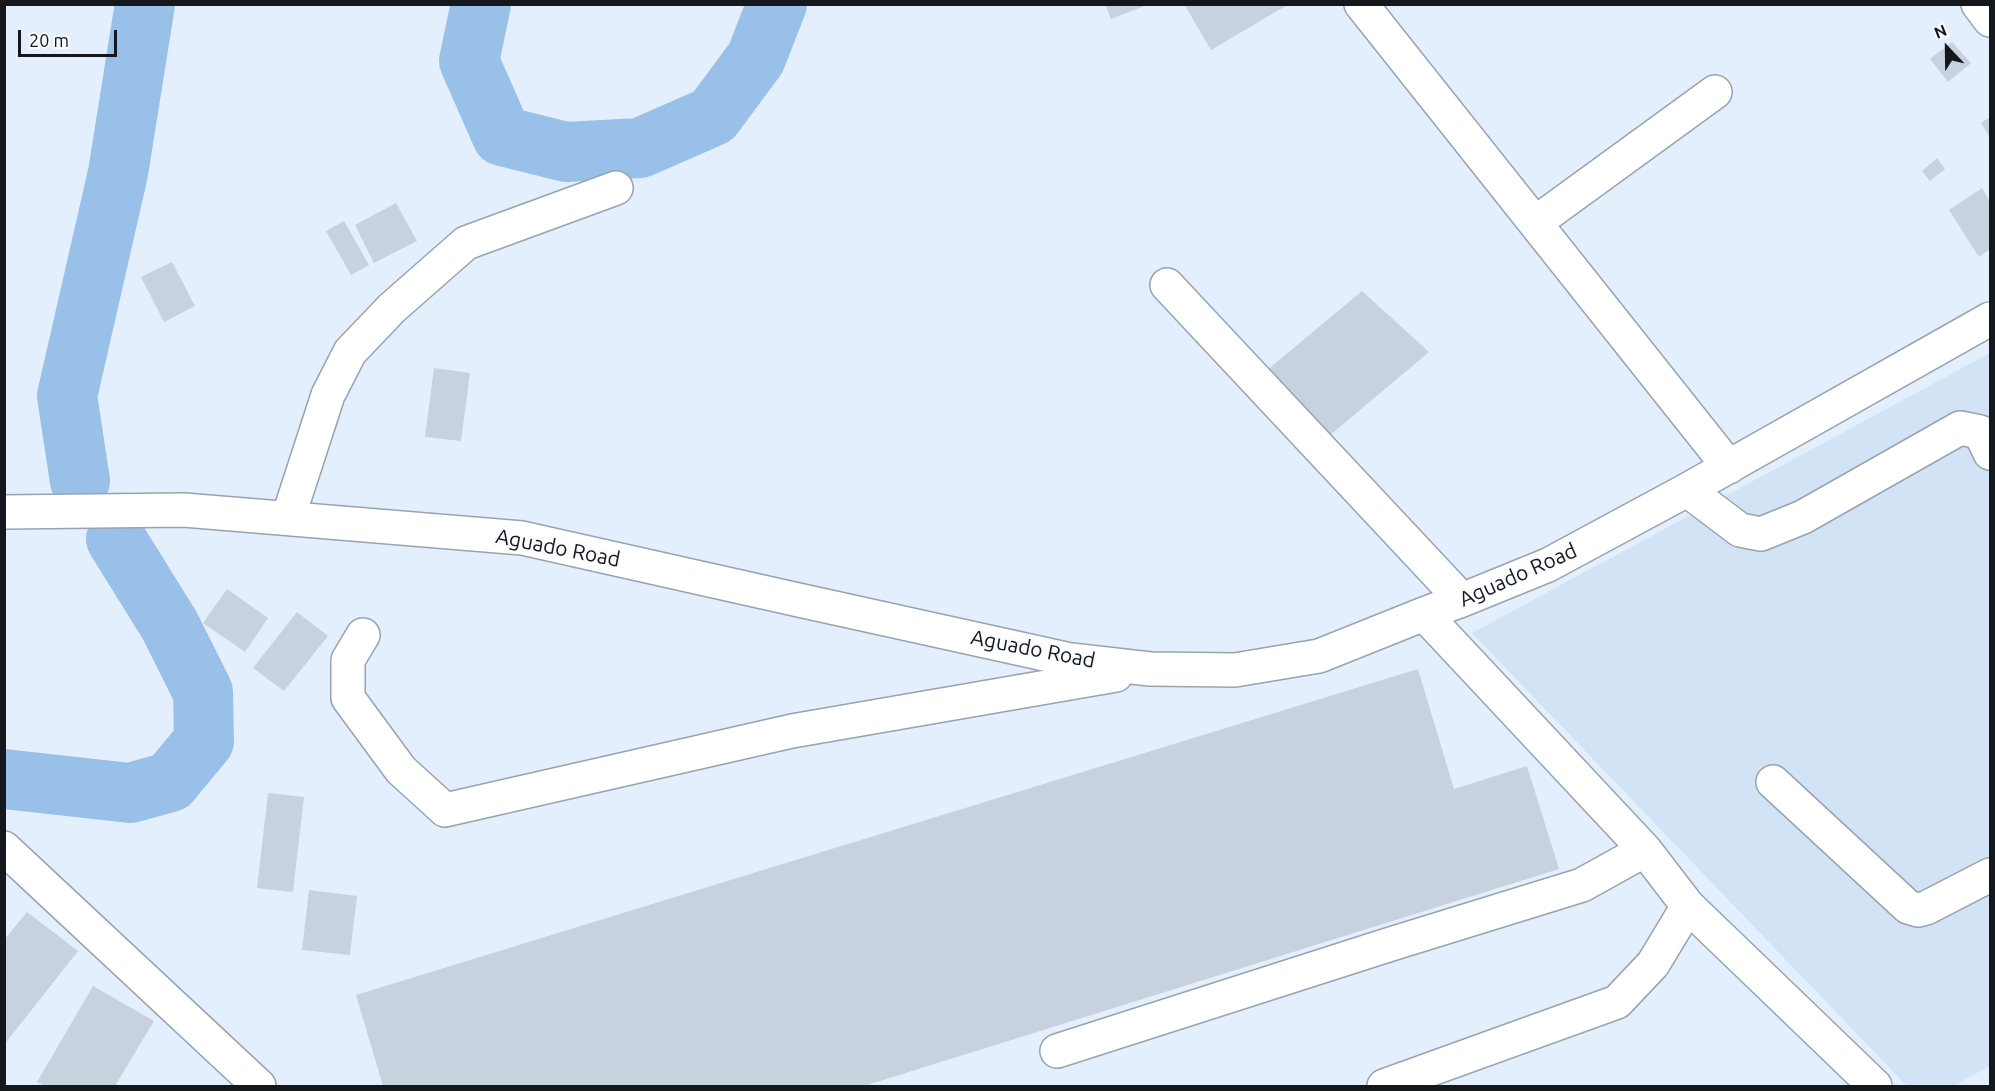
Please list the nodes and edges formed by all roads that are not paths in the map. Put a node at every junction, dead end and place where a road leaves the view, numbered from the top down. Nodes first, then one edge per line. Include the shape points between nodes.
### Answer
1 (1361, 4) edge
2 (1978, 4) edge
3 (1990, 20) edge
4 (1715, 92) dead end
5 (616, 188) dead end
6 (1535, 223) junction
7 (1167, 285) dead end
8 (1990, 319) edge
9 (1990, 453) edge
10 (1729, 467) junction
11 (1687, 490) junction
12 (4, 512) edge
13 (288, 519) junction
14 (1462, 600) junction
15 (1424, 614) junction
16 (363, 635) dead end
17 (1150, 669) junction
18 (1773, 782) dead end
19 (4, 848) edge
20 (1645, 850) junction
21 (1990, 875) edge
22 (1688, 906) junction
23 (1057, 1051) dead end
24 (258, 1086) edge
25 (1384, 1086) edge
26 (1875, 1086) edge

1 - 6 street
2 - 3 street
4 - 6 street
5 - 13 street via 466,243 392,308 350,352 328,395
6 - 10 street
7 - 14 street
8 - 10 street, Aguado Road
9 - 11 street via 1980,432 1960,428 1803,517 1761,534 1740,530
10 - 11 street, Aguado Road
11 - 14 street, Aguado Road via 1548,565
12 - 13 street, Aguado Road via 184,510
13 - 17 street, Aguado Road via 522,538 1071,660
14 - 15 street, Aguado Road
15 - 17 street, Aguado Road via 1319,656 1235,670
15 - 20 street
16 - 17 street via 348,660 348,698 401,770 445,810 792,731
18 - 21 street via 1908,907 1926,908
19 - 24 street
20 - 22 street
20 - 23 street via 1582,885
22 - 25 street via 1653,964 1617,1002
22 - 26 street

